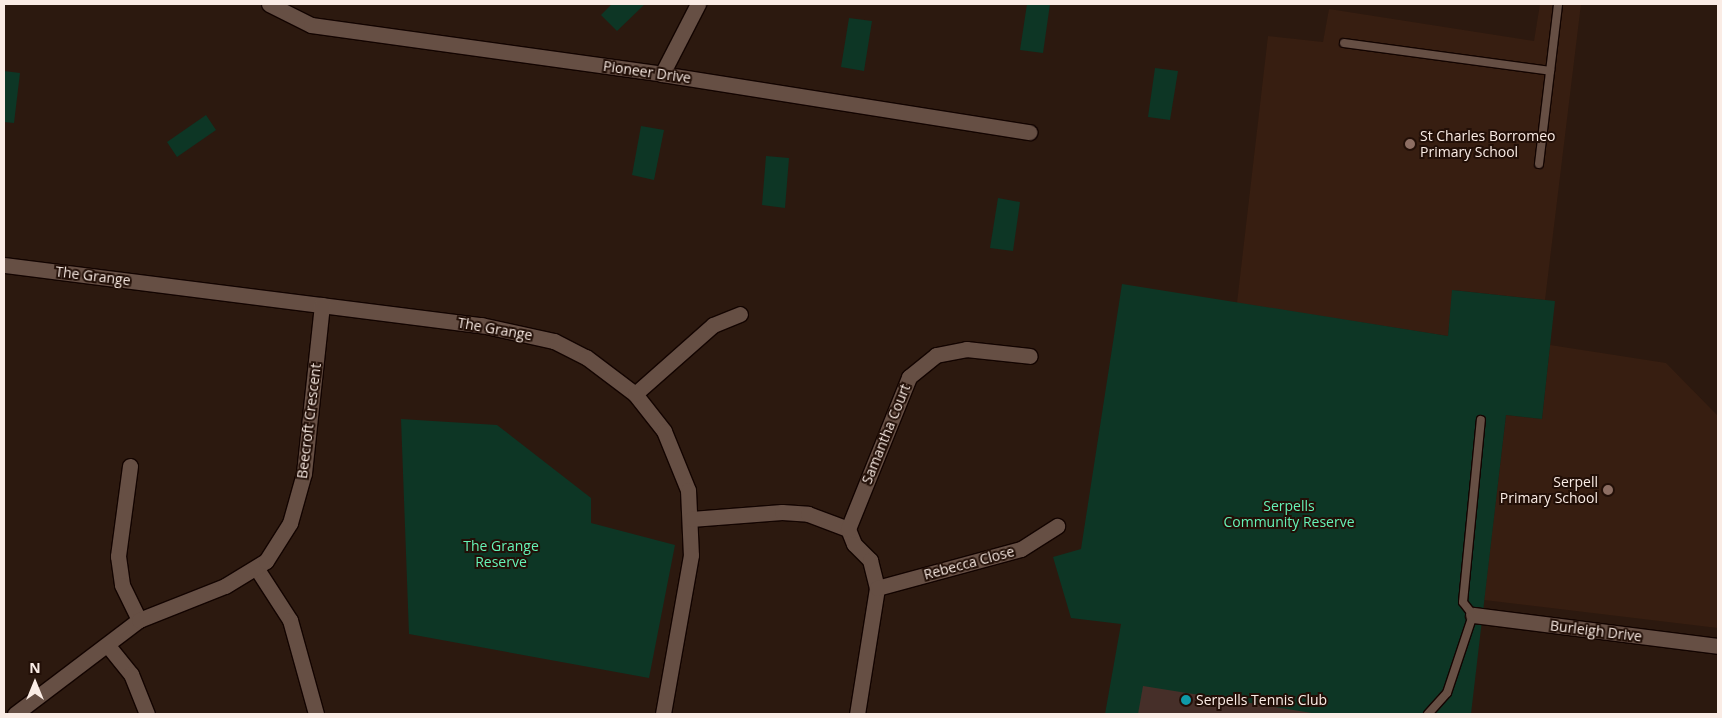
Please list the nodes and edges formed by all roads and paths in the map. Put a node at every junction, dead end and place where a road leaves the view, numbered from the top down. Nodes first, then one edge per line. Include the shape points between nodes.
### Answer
1 (269, 4) edge
2 (698, 4) edge
3 (1558, 4) edge
4 (1344, 43) dead end
5 (1550, 71) junction
6 (662, 74) junction
7 (1029, 132) dead end
8 (1539, 164) dead end
9 (4, 265) edge
10 (322, 305) junction
11 (740, 314) dead end
12 (1030, 356) dead end
13 (635, 394) junction
14 (1481, 420) dead end
15 (130, 466) dead end
16 (691, 519) junction
17 (1056, 526) dead end
18 (848, 529) junction
19 (257, 569) junction
20 (877, 588) junction
21 (1473, 615) junction
22 (139, 620) junction
23 (1718, 646) edge
24 (109, 647) junction
25 (15, 714) edge
26 (147, 714) edge
27 (316, 714) edge
28 (663, 714) edge
29 (857, 714) edge
30 (1428, 714) edge

1 - 6 street, Pioneer Drive via 311,25
2 - 6 street
3 - 5 lane
4 - 5 lane
5 - 8 lane
6 - 7 street, Pioneer Drive
9 - 10 street, The Grange
10 - 13 street, The Grange via 481,325 554,341 586,357
10 - 19 street, Beecroft Crescent via 304,473 290,523
11 - 13 street via 713,325
12 - 18 street, Samantha Court via 966,349 936,355 909,377
13 - 16 street, The Grange via 664,431 678,461
14 - 21 lane via 1463,602
15 - 22 street via 118,556 122,585
16 - 18 street via 782,512 808,514
16 - 28 street, The Grange via 690,563
17 - 20 street, Rebecca Close via 1021,549
18 - 20 street via 870,560
19 - 22 street
19 - 27 street via 290,620
20 - 29 street
21 - 23 street, Burleigh Drive
21 - 30 lane via 1447,693
22 - 24 street
24 - 25 street
24 - 26 street via 131,674

